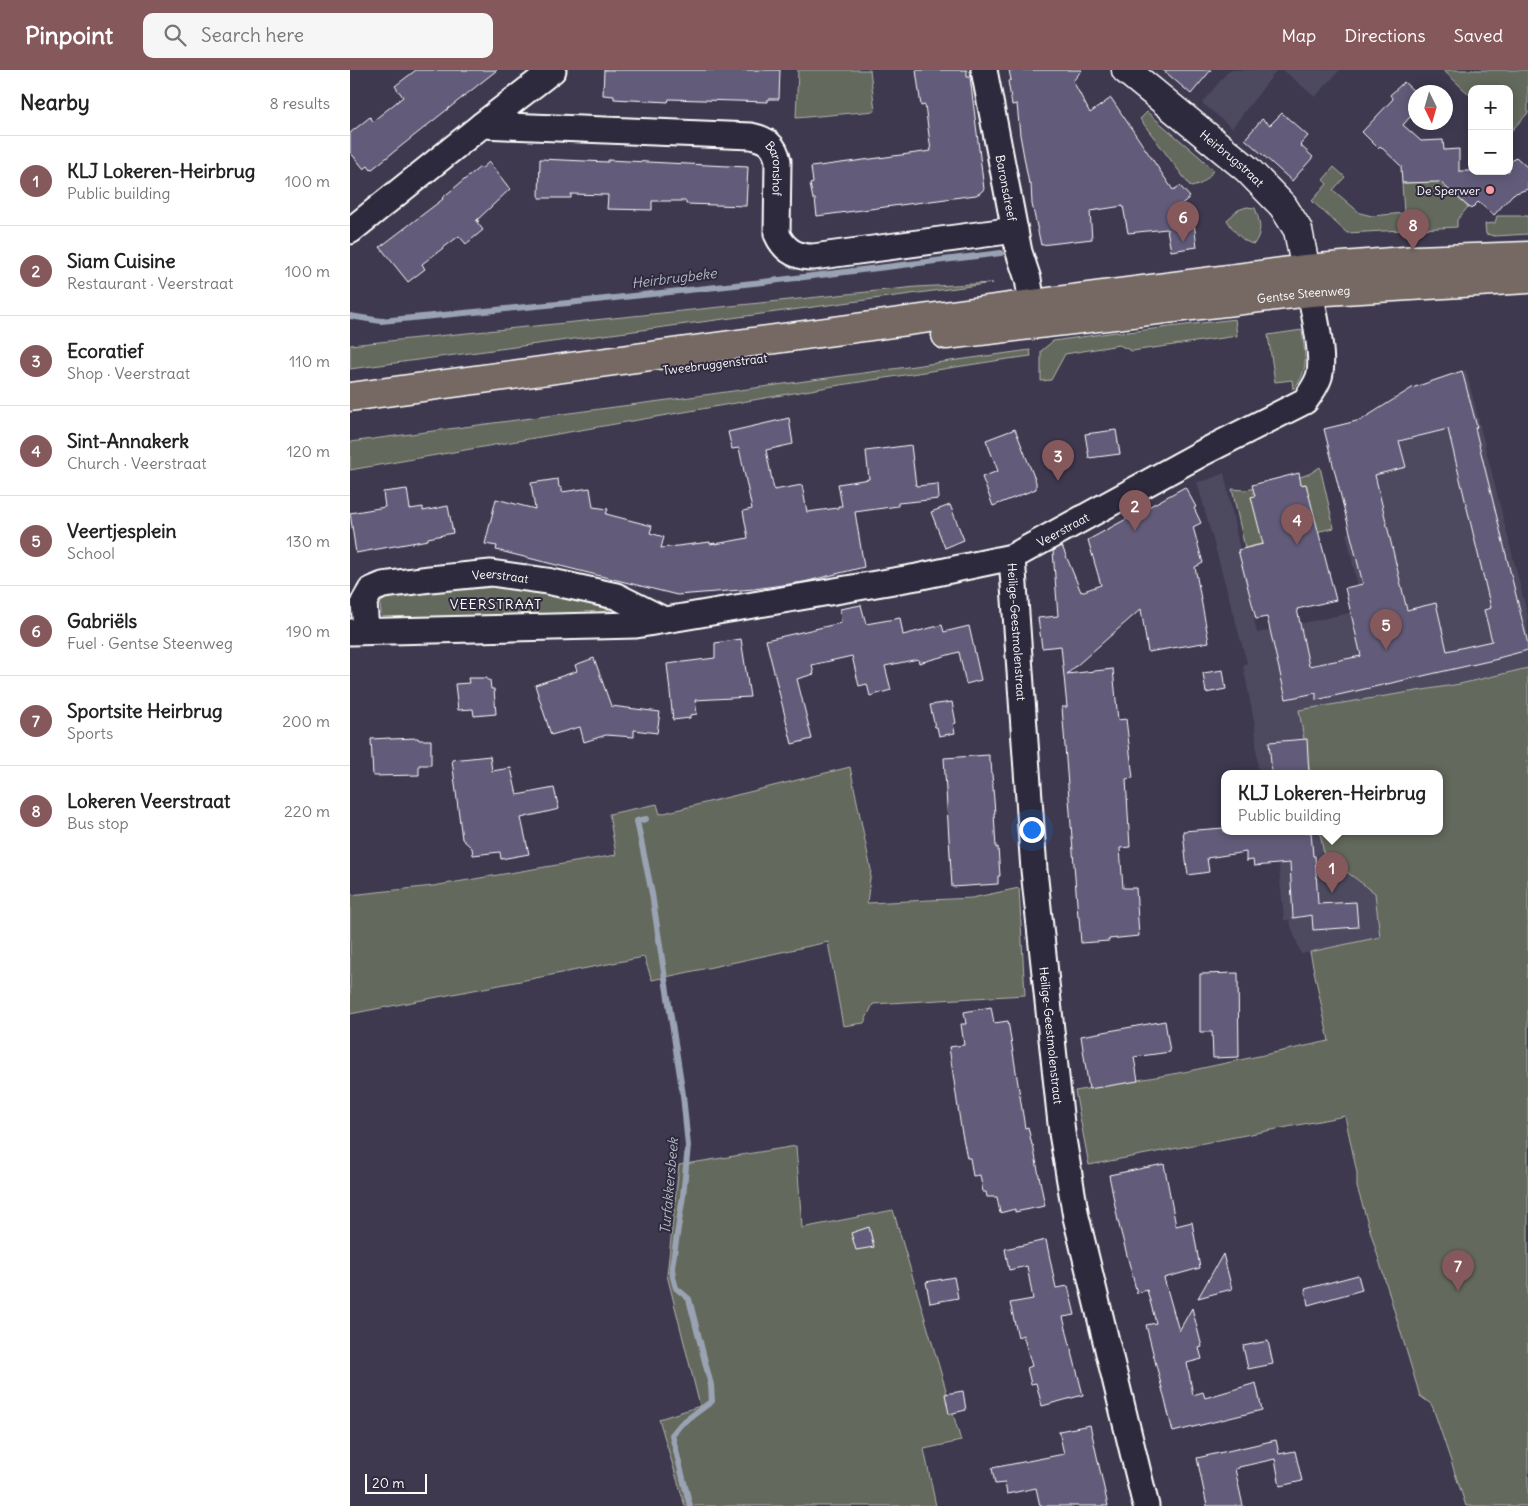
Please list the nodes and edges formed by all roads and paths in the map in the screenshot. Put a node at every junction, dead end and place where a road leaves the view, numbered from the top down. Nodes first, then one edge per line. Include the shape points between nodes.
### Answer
1 (554, 70) edge
2 (984, 70) edge
3 (1126, 70) edge
4 (482, 125) junction
5 (350, 230) edge
6 (1015, 230) junction
7 (1528, 256) edge
8 (1528, 279) edge
9 (1308, 280) junction
10 (1032, 304) junction
11 (1080, 319) joint
12 (350, 397) edge
13 (350, 413) edge
14 (1012, 558) junction
15 (664, 620) junction
16 (358, 631) edge
17 (1146, 1506) edge

1 - 4 street
2 - 6 street, Baronsdreef
3 - 9 street, Heirbrugstraat via 1247,169 1283,206 1298,230
4 - 5 street
4 - 6 street, Baronshof via 759,138 772,146 778,161 777,234 790,251 805,257
6 - 10 street, Baronsdreef
7 - 9 main road, Gentse Steenweg via 1403,262
8 - 9 main road, Gentse Steenweg
9 - 10 main road, Gentse Steenweg
9 - 11 main road, Gentse Steenweg
9 - 14 street, Veerstraat via 1318,332 1320,375 1305,401 1204,452
10 - 12 main road, Tweebruggenstraat
11 - 13 main road, Tweebruggenstraat
14 - 15 street, Veerstraat
14 - 17 street, Heilige-Geestmolenstraat via 1035,887 1062,1133 1076,1217
15 - 16 street, Veerstraat via 636,625
15 - 16 street, Veerstraat via 616,596 491,573 430,579 371,590 364,602

